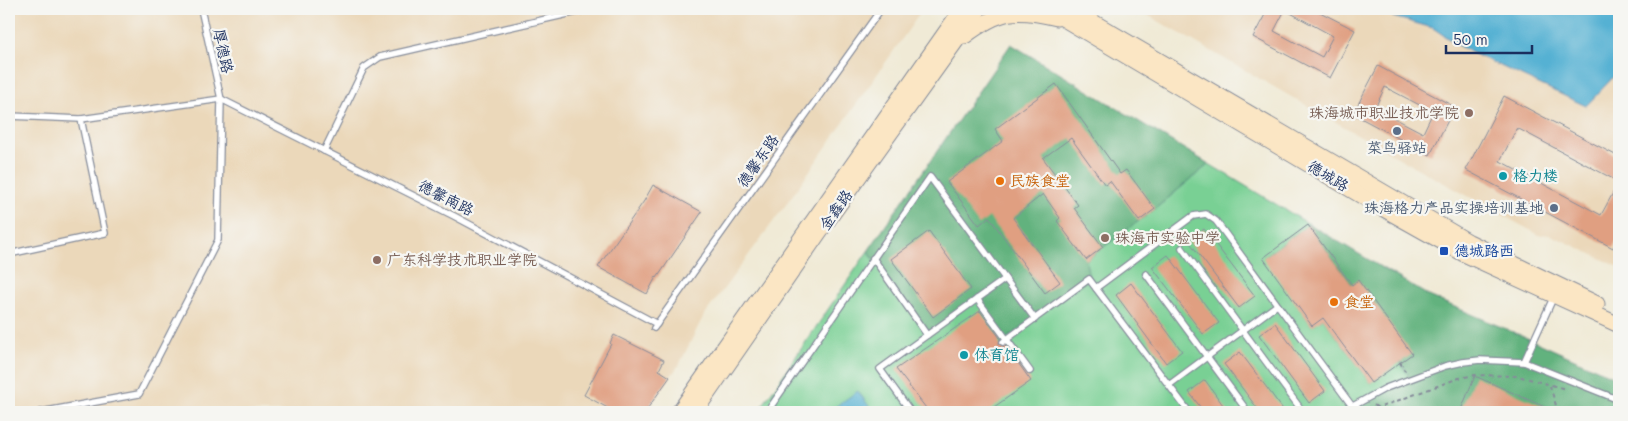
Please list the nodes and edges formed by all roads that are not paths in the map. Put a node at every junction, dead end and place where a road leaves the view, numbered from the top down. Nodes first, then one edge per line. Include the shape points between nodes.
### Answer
1 (201, 9) edge
2 (590, 9) edge
3 (881, 9) edge
4 (962, 9) edge
5 (979, 9) edge
6 (1047, 9) edge
7 (1073, 13) edge
8 (954, 44) junction
9 (221, 99) junction
10 (9, 116) edge
11 (81, 119) junction
12 (324, 151) junction
13 (1182, 248) dead end
14 (9, 254) edge
15 (873, 258) junction
16 (1146, 274) dead end
17 (1005, 278) junction
18 (1096, 288) junction
19 (1556, 292) junction
20 (977, 299) junction
21 (1277, 305) junction
22 (1619, 314) edge
23 (1035, 318) junction
24 (1619, 325) edge
25 (655, 326) joint
26 (1243, 330) junction
27 (927, 335) junction
28 (1005, 340) junction
29 (1207, 357) junction
30 (1524, 362) junction
31 (1030, 372) dead end
32 (1169, 385) junction
33 (1619, 400) edge
34 (1352, 406) junction
35 (41, 412) edge
36 (679, 412) edge
37 (695, 412) edge
38 (766, 412) edge
39 (911, 412) edge
40 (1189, 412) edge
41 (1248, 412) edge
42 (1303, 412) edge
43 (1342, 412) edge

1 - 9 lane, 厚德路
2 - 12 lane via 380,57 364,68
3 - 25 lane, 德馨东路
4 - 36 street, 金鑫路
5 - 8 street, 金鑫路
6 - 7 street, 德城路
7 - 8 street via 1005,14 979,26
7 - 19 street, 德城路 via 1399,218 1464,254
8 - 37 street, 金鑫路
9 - 11 lane
9 - 12 lane, 德馨南路
9 - 35 lane, 厚德路 via 218,240 139,394
10 - 11 lane
11 - 14 lane via 105,232
12 - 25 lane, 德馨南路 via 454,216
13 - 26 lane
15 - 17 lane via 930,177
15 - 27 lane
15 - 38 lane
16 - 29 lane
17 - 20 lane
17 - 23 lane
18 - 21 lane via 1193,216 1206,214 1216,222
18 - 23 lane via 1090,279
18 - 32 lane
19 - 22 street, 德城路
19 - 24 street, 德城路
19 - 30 lane
20 - 27 lane
20 - 28 lane
21 - 26 lane
21 - 34 lane
23 - 28 lane
26 - 29 lane
26 - 42 lane
27 - 39 lane via 880,369
28 - 31 lane
29 - 32 lane
29 - 41 lane
30 - 33 lane
30 - 34 lane via 1463,362 1445,366 1386,388
32 - 40 lane
34 - 43 lane

